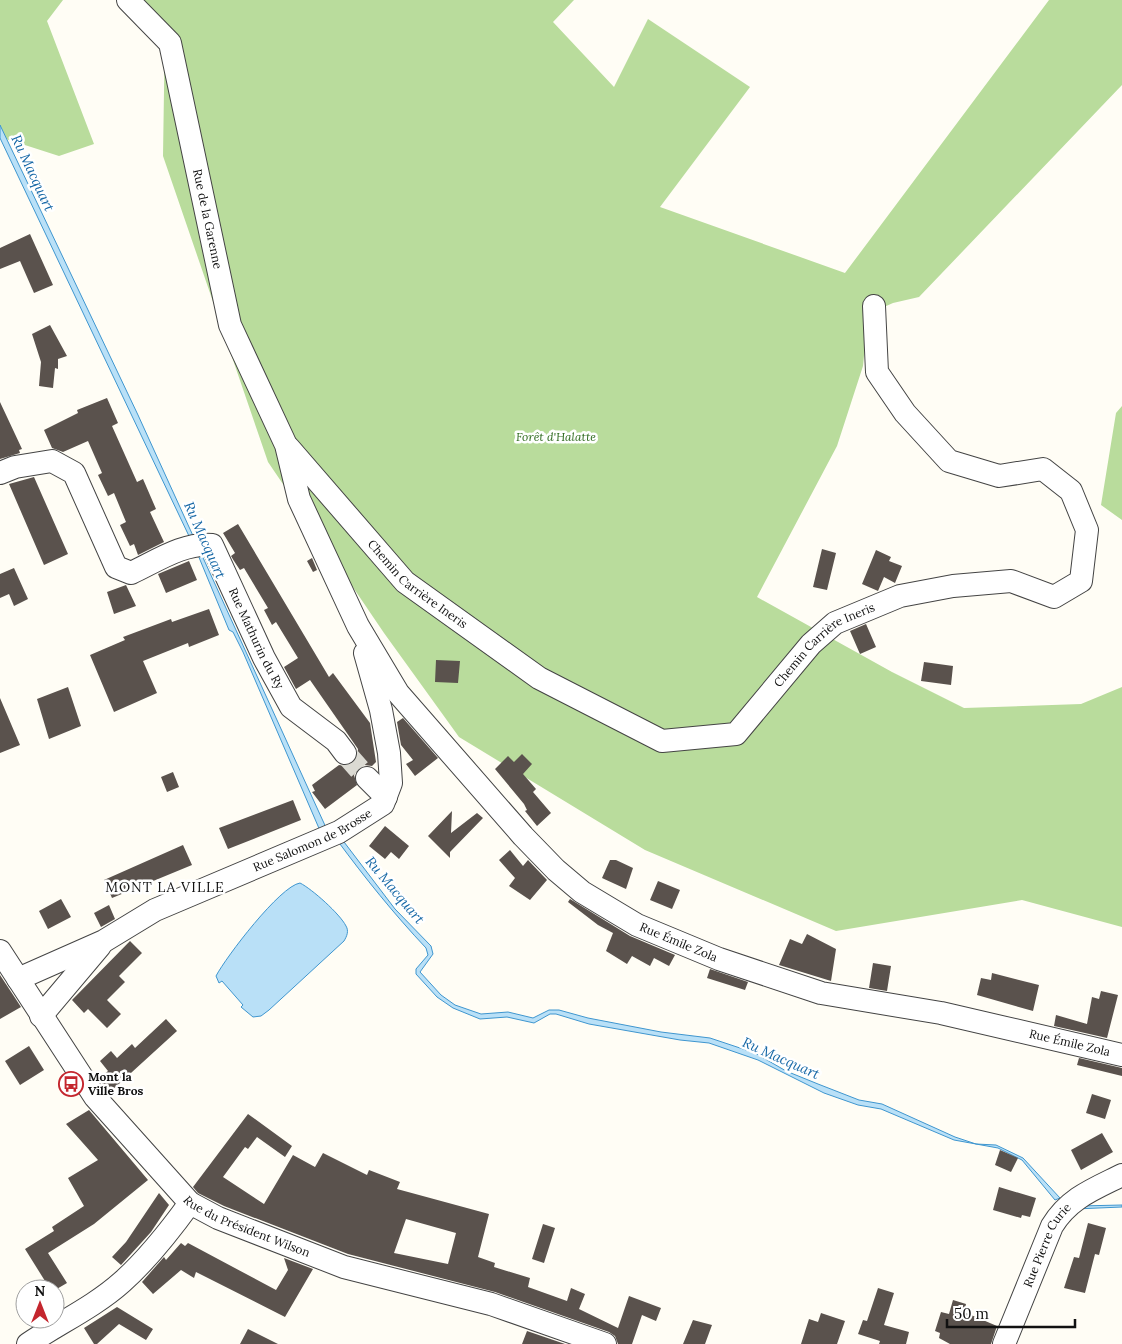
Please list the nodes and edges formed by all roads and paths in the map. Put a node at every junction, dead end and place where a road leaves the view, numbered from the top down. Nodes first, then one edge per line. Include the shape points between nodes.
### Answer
1 (128, 0) edge
2 (874, 306) dead end
3 (286, 445) junction
4 (0, 473) edge
5 (358, 626) junction
6 (345, 753) tunnel mouth
7 (367, 778) tunnel mouth
8 (386, 797) junction
9 (104, 941) junction
10 (0, 951) edge
11 (18, 979) junction
12 (41, 1016) junction
13 (1122, 1055) edge
14 (1122, 1175) edge
15 (190, 1203) junction
16 (28, 1344) edge
17 (605, 1344) edge
18 (1004, 1344) edge

1 - 3 street, Rue de la Garenne via 170,43 230,325
2 - 3 street, Chemin Carrière Ineris via 877,372 905,413 949,461 999,476 1043,469 1071,491 1087,530 1081,581 1054,597 1010,581 953,586 900,596 835,623 811,644 736,734 662,741 539,678 405,582
3 - 5 street via 300,499
4 - 6 street, Rue Mathurin du Ry via 52,461 74,473 116,567 131,573 182,549 212,545 264,658 291,707 336,740
5 - 8 street via 389,753 391,783
5 - 13 street, Rue Émile Zola via 398,693 523,836 582,892 637,925 719,959 821,993 942,1013
7 - 8 street
8 - 9 street, Rue Salomon de Brosse via 383,804 330,836 155,910
9 - 11 street, Rue Salomon de Brosse
9 - 12 street, Rue Salomon de Brosse
10 - 11 street, Rue du Président Wilson
11 - 12 street, Rue du Président Wilson
12 - 15 street, Rue du Président Wilson via 95,1097
14 - 18 street, Rue Pierre Curie via 1070,1204 1052,1226
15 - 16 street via 155,1250 121,1283
15 - 17 street, Rue du Président Wilson via 218,1218 344,1267 491,1304

